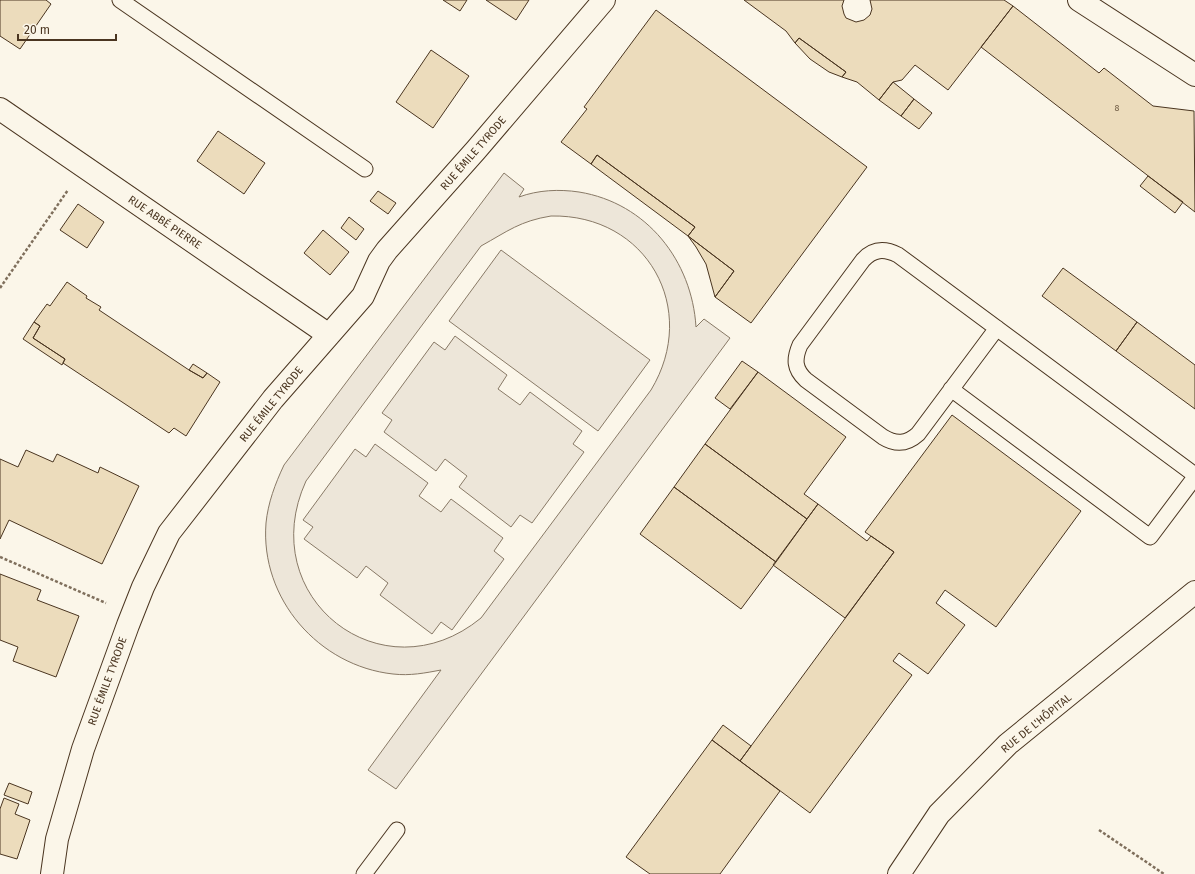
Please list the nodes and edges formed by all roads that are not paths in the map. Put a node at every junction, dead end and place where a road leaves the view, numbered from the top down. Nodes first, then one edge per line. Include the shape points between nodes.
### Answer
1 (120, 0) edge
2 (604, 0) edge
3 (1079, 0) edge
4 (1195, 75) edge
5 (0, 109) edge
6 (366, 170) dead end
7 (996, 328) junction
8 (329, 335) junction
9 (951, 389) junction
10 (1195, 476) edge
11 (1195, 592) edge
12 (397, 830) dead end
13 (52, 874) edge
14 (364, 874) edge
15 (899, 874) edge

1 - 6 lane
2 - 8 street, RUE ÉMILE TYRODE via 476,150 386,250 363,296
3 - 4 street
5 - 8 street, RUE ABBÉ PIERRE
7 - 9 lane
7 - 9 lane via 898,255 888,250 877,250 862,260 800,345 796,355 799,374 892,443 903,443 918,434
7 - 10 lane
8 - 13 street, RUE ÉMILE TYRODE via 273,399 169,533 132,614 83,749 57,839
9 - 10 lane via 1150,537
11 - 15 street, RUE DE L'HÔPITAL via 1008,744 939,814
12 - 14 lane

